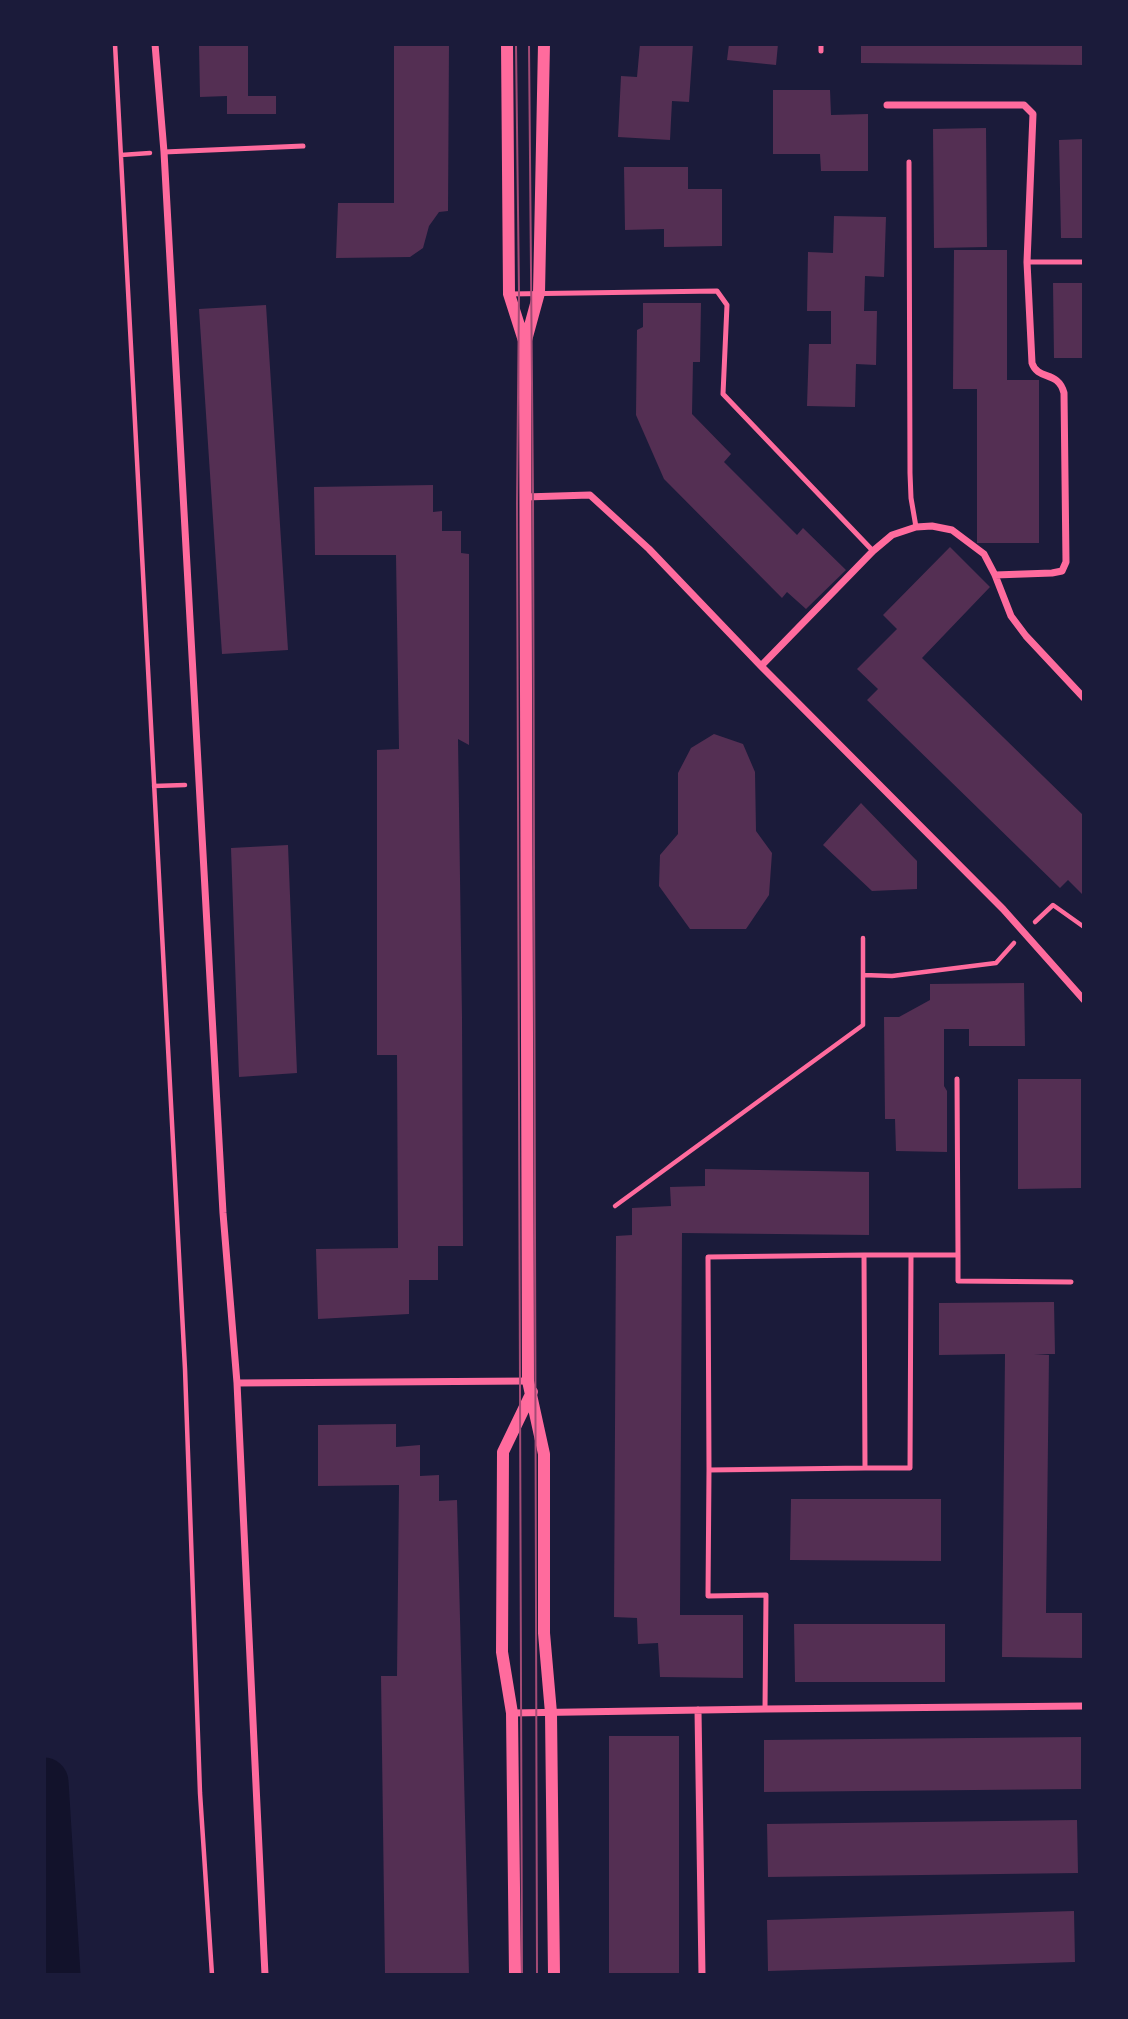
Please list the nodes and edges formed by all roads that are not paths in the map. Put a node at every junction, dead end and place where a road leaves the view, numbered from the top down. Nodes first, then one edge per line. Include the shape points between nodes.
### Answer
1 (155, 44) edge
2 (507, 44) edge
3 (544, 44) edge
4 (887, 105) dead end
5 (303, 146) dead end
6 (164, 152) junction
7 (909, 162) dead end
8 (1027, 262) junction
9 (1084, 262) edge
10 (539, 292) junction
11 (509, 294) junction
12 (525, 344) junction
13 (525, 497) junction
14 (916, 527) junction
15 (873, 551) junction
16 (995, 575) junction
17 (761, 666) junction
18 (1084, 698) edge
19 (1083, 997) edge
20 (957, 1079) dead end
21 (864, 1255) junction
22 (911, 1255) junction
23 (958, 1255) junction
24 (1071, 1282) dead end
25 (237, 1383) junction
26 (530, 1387) junction
27 (865, 1468) junction
28 (709, 1469) junction
29 (1084, 1706) edge
30 (765, 1709) junction
31 (698, 1710) junction
32 (512, 1713) junction
33 (551, 1713) junction
34 (265, 1975) edge
35 (515, 1975) edge
36 (554, 1975) edge
37 (702, 1975) edge

1 - 6 street
2 - 11 street
3 - 10 street
4 - 8 street via 1024,105 1033,114
5 - 6 lane
6 - 25 street via 223,1213
7 - 14 lane via 910,473
8 - 9 lane
8 - 16 street via 1032,363 1039,373 1058,379 1065,393 1066,562 1062,571 1052,573
10 - 11 lane
10 - 12 street
10 - 15 lane via 717,291 727,305 723,394
11 - 12 street
12 - 13 street
13 - 17 street via 590,495 649,549
13 - 26 street
14 - 15 street via 892,535
14 - 16 street via 952,530 984,554
15 - 17 street
16 - 18 street via 1011,616
17 - 19 street via 1025,932
20 - 23 lane
21 - 22 lane
21 - 27 lane
21 - 28 lane via 708,1257
22 - 23 lane
22 - 27 lane via 910,1468
23 - 24 lane via 958,1281
25 - 26 street
25 - 34 street
26 - 32 street via 503,1452 502,1652
26 - 33 street via 544,1454 544,1633
27 - 28 lane
28 - 30 lane via 708,1596 766,1595
29 - 30 street
30 - 31 street
31 - 33 street
31 - 37 street
32 - 33 street
32 - 35 street
33 - 36 street

